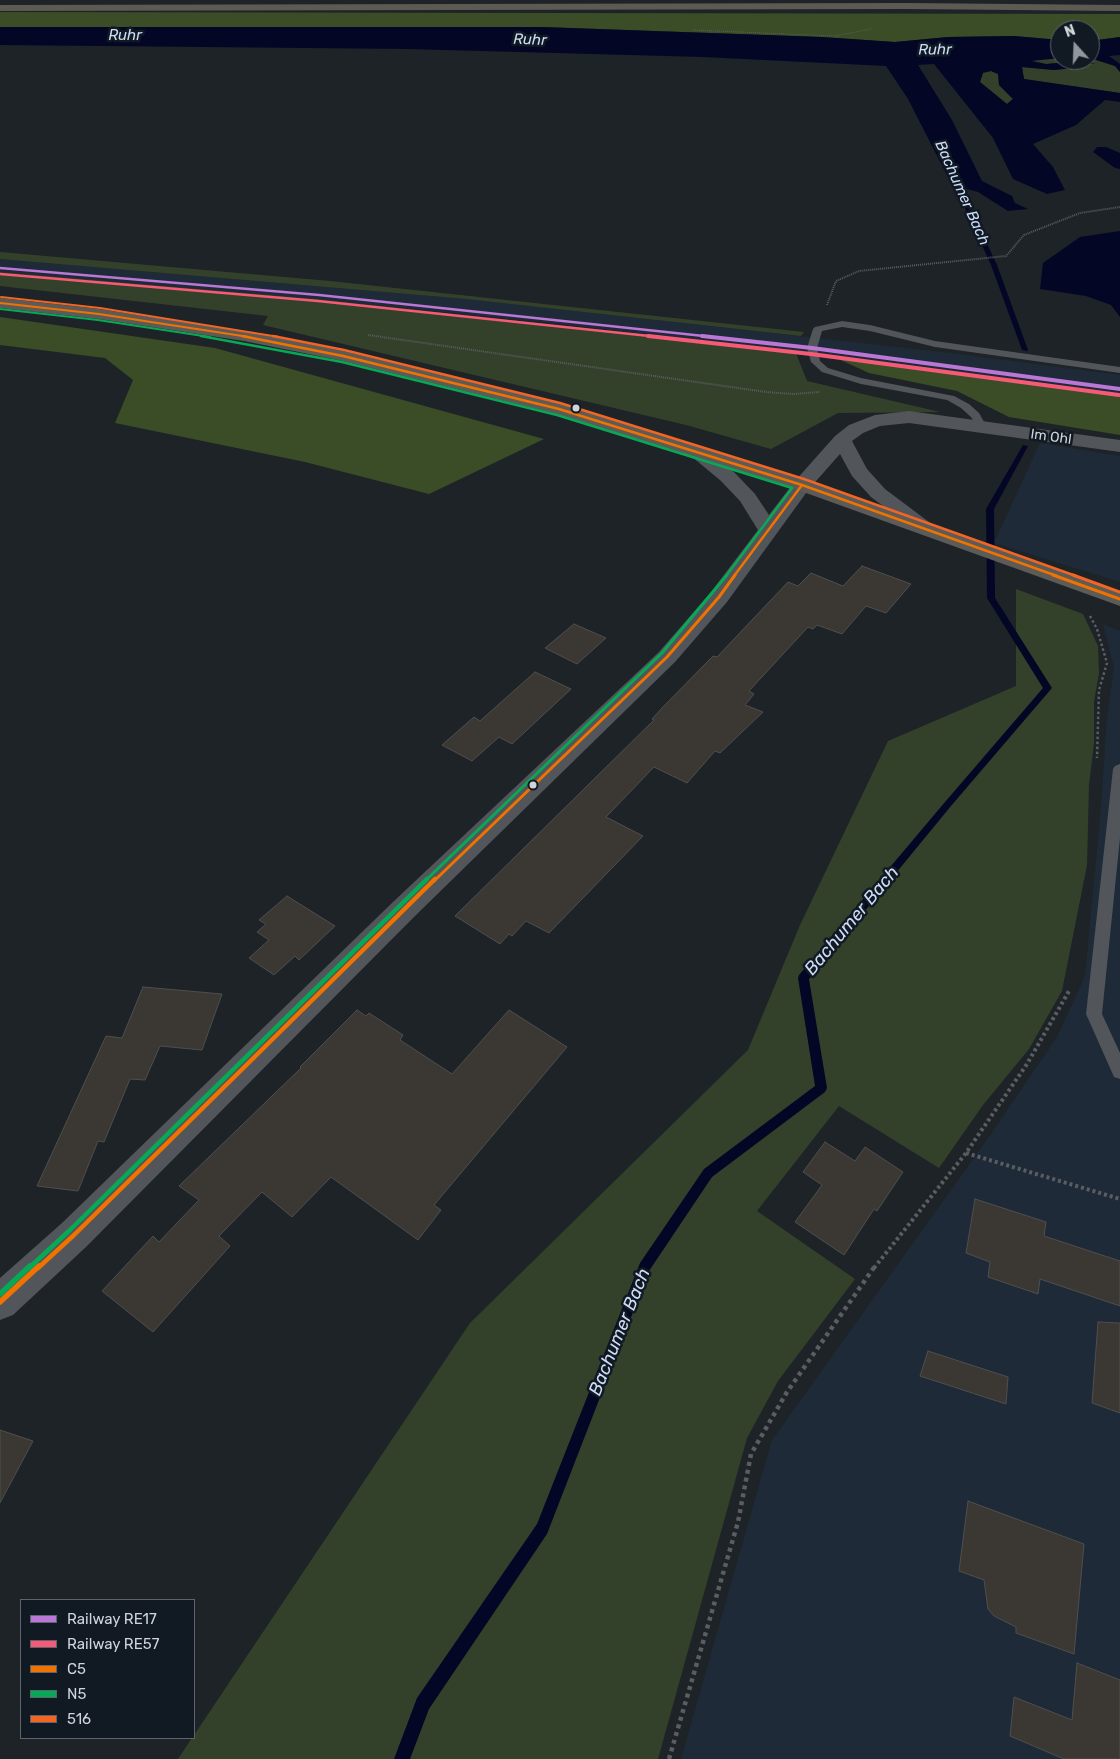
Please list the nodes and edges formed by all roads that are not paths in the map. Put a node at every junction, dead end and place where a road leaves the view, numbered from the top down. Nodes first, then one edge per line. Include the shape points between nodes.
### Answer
1 (0, 0) edge
2 (543, 0) edge
3 (1039, 0) edge
4 (1120, 1) edge
5 (0, 8) edge
6 (1120, 8) edge
7 (0, 303) edge
8 (1120, 370) edge
9 (982, 427) junction
10 (842, 440) junction
11 (1120, 446) edge
12 (698, 452) junction
13 (802, 485) junction
14 (922, 526) junction
15 (768, 530) junction
16 (1120, 599) edge
17 (1120, 769) edge
18 (1120, 1072) edge
19 (0, 1302) edge

1 - 2 highway
3 - 4 highway
5 - 6 highway
7 - 12 main road via 244,336 343,356 559,409
8 - 9 lane via 935,344 842,324 818,329 812,348 816,362 825,370 861,381 950,398 975,415
9 - 10 street, Im Ohl via 909,417 892,418 856,429
9 - 11 street, Im Ohl
10 - 13 street, Im Ohl
10 - 14 street via 860,472 878,493
12 - 13 main road
12 - 15 street via 748,498
13 - 14 main road
13 - 15 street, Im Ohl
14 - 16 main road
15 - 19 street, Im Ohl via 719,597 667,657 404,909 74,1236
17 - 18 lane via 1094,1014

